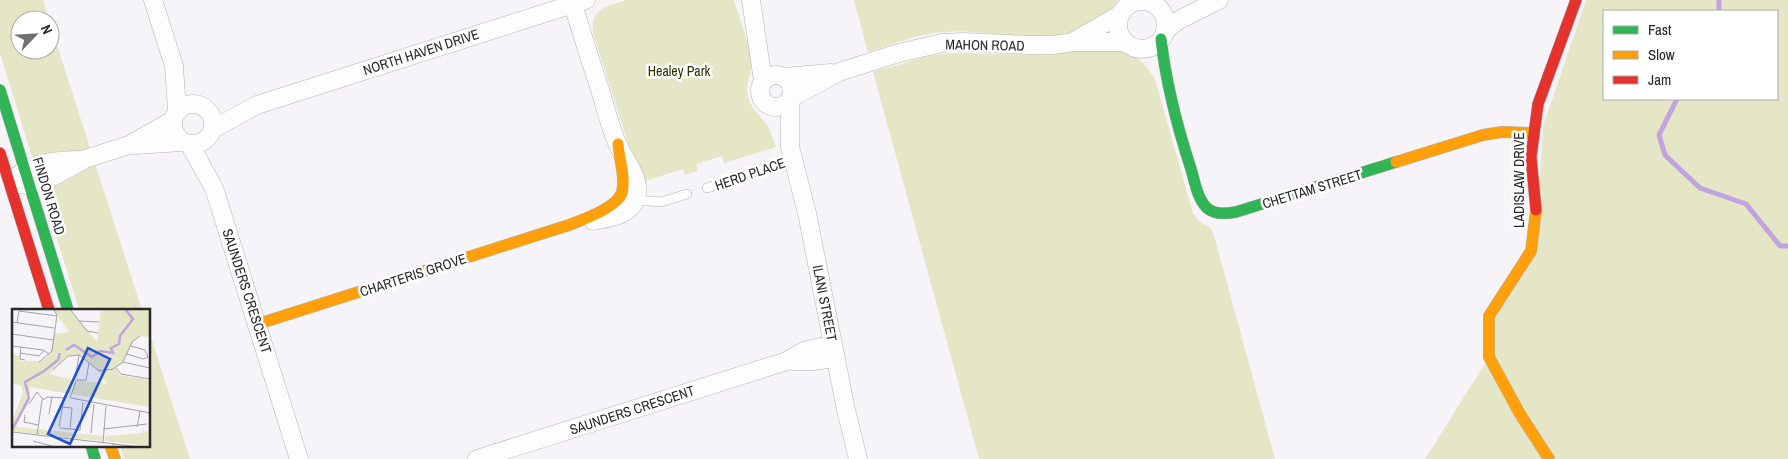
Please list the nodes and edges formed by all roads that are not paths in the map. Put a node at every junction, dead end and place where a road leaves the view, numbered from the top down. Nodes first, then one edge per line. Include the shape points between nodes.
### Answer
1 (153, 0) edge
2 (1576, 0) edge
3 (1217, 1) edge
4 (580, 2) edge
5 (1152, 3) edge
6 (1126, 6) edge
7 (750, 7) edge
8 (1163, 35) junction
9 (1074, 42) junction
10 (1132, 45) junction
11 (174, 66) junction
12 (839, 72) junction
13 (782, 76) junction
14 (763, 81) junction
15 (0, 90) edge
16 (1170, 95) junction
17 (791, 99) junction
18 (257, 104) junction
19 (768, 105) junction
20 (202, 107) junction
21 (175, 115) junction
22 (210, 133) junction
23 (1533, 133) junction
24 (186, 143) junction
25 (618, 144) junction
26 (129, 145) junction
27 (0, 153) edge
28 (791, 153) junction
29 (27, 177) junction
30 (9, 184) junction
31 (214, 188) junction
32 (708, 188) dead end
33 (687, 194) dead end
34 (635, 200) junction
35 (569, 225) junction
36 (49, 309) edge
37 (68, 309) edge
38 (258, 324) junction
39 (834, 351) junction
40 (91, 446) edge
41 (110, 446) edge
42 (300, 456) edge
43 (95, 459) edge
44 (114, 459) edge
45 (477, 459) edge
46 (858, 459) edge
47 (1549, 459) edge

1 - 11 street
2 - 23 street, LADISLAW DRIVE via 1538,104
3 - 5 street via 1175,7
3 - 8 street via 1179,20
4 - 18 street, NORTH HAVEN DRIVE
4 - 25 street, CHARTERIS GROVE
5 - 6 street via 1142,1
5 - 8 street via 1165,18
6 - 9 street, MAHON ROAD
6 - 10 street via 1118,21 1118,29
7 - 13 street
7 - 14 street
8 - 10 street via 1151,47
8 - 16 street, CHETTAM STREET via 1163,59
9 - 10 street, MAHON ROAD
9 - 12 street, MAHON ROAD via 1053,45 942,43
10 - 16 street, CHETTAM STREET via 1161,79
11 - 20 street
11 - 21 street
12 - 13 street, MAHON ROAD
12 - 17 street, MAHON ROAD
13 - 14 street via 771,76
13 - 17 street via 791,83
14 - 19 street via 760,92
15 - 29 street, FINDON ROAD
16 - 23 street, CHETTAM STREET via 1200,198 1211,212 1219,214 1236,212 1483,135
17 - 19 street via 782,107
17 - 28 street, ILANI STREET
18 - 20 street, NORTH HAVEN DRIVE
18 - 22 street, NORTH HAVEN DRIVE
19 - 28 street, ILANI STREET
20 - 21 street via 187,105
20 - 22 street via 211,115
21 - 24 street via 174,132
21 - 26 street
22 - 24 street via 197,144
22 - 31 street, SAUNDERS CRESCENT
23 - 47 street, LADISLAW DRIVE via 1531,157 1536,212 1531,251 1489,316 1489,357
24 - 26 street
24 - 31 street, SAUNDERS CRESCENT
25 - 34 street, CHARTERIS GROVE via 637,185
25 - 35 street, CHARTERIS GROVE via 622,182 619,198 614,204
26 - 29 street via 85,159 52,162
27 - 30 street
28 - 32 lane, HERD PLACE
28 - 39 street, ILANI STREET via 807,213
29 - 30 street
29 - 37 street, FINDON ROAD
30 - 36 street
31 - 38 street, SAUNDERS CRESCENT
33 - 34 lane via 661,202
34 - 35 street, CHARTERIS GROVE via 630,208 616,217
35 - 38 street, CHARTERIS GROVE
38 - 42 street, SAUNDERS CRESCENT
39 - 45 street, SAUNDERS CRESCENT via 813,361 787,361
39 - 46 street, ILANI STREET
40 - 43 street
41 - 44 street

